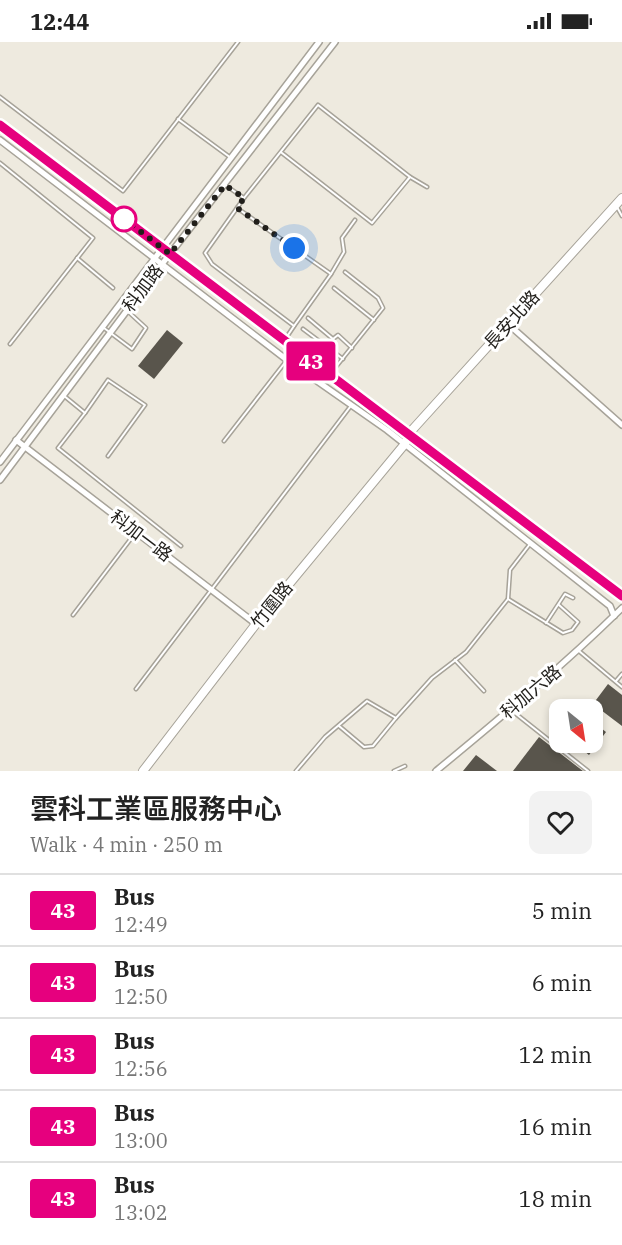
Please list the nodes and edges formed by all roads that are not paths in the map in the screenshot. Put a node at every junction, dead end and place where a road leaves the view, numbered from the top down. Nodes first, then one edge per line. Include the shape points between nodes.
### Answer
1 (238, 42) edge
2 (319, 42) edge
3 (335, 42) edge
4 (0, 98) edge
5 (177, 118) junction
6 (0, 125) edge
7 (0, 140) edge
8 (282, 153) junction
9 (231, 158) junction
10 (0, 164) edge
11 (410, 177) junction
12 (225, 185) junction
13 (427, 187) dead end
14 (244, 198) junction
15 (622, 198) edge
16 (615, 205) junction
17 (237, 208) junction
18 (622, 216) edge
19 (355, 220) dead end
20 (162, 248) junction
21 (170, 254) junction
22 (77, 258) junction
23 (154, 258) junction
24 (161, 265) junction
25 (345, 272) dead end
26 (331, 274) junction
27 (113, 288) dead end
28 (334, 288) dead end
29 (120, 304) junction
30 (126, 310) junction
31 (308, 318) dead end
32 (374, 320) junction
33 (508, 324) junction
34 (294, 326) junction
35 (102, 327) junction
36 (303, 329) dead end
37 (110, 332) junction
38 (284, 341) junction
39 (10, 344) dead end
40 (352, 348) junction
41 (343, 358) junction
42 (287, 360) junction
43 (330, 375) junction
44 (63, 395) junction
45 (351, 405) junction
46 (85, 412) junction
47 (622, 425) edge
48 (16, 440) junction
49 (224, 441) dead end
50 (406, 442) junction
51 (25, 447) junction
52 (108, 456) dead end
53 (0, 462) edge
54 (0, 480) edge
55 (136, 532) junction
56 (531, 542) junction
57 (181, 546) dead end
58 (212, 589) junction
59 (622, 596) edge
60 (573, 598) dead end
61 (508, 599) junction
62 (559, 605) junction
63 (622, 608) edge
64 (73, 615) dead end
65 (614, 616) junction
66 (546, 623) junction
67 (256, 624) junction
68 (579, 651) junction
69 (455, 660) junction
70 (622, 674) edge
71 (616, 681) junction
72 (622, 687) edge
73 (136, 689) dead end
74 (484, 692) dead end
75 (511, 710) junction
76 (396, 718) junction
77 (338, 726) junction
78 (405, 766) dead end
79 (143, 771) edge
80 (296, 771) edge
81 (394, 771) edge
82 (436, 771) edge
83 (588, 771) edge

1 - 5 lane
2 - 9 street, 科加路
3 - 12 street, 科加路
4 - 5 lane via 123,191
5 - 9 lane
6 - 20 street
7 - 23 street
8 - 11 lane via 372,223
8 - 11 lane via 318,105
8 - 14 lane
9 - 20 street, 科加路
10 - 22 lane via 93,238
11 - 13 lane
12 - 14 lane
12 - 21 street, 科加路
14 - 17 lane
15 - 16 street, 長安北路
16 - 18 lane
16 - 33 street, 長安北路
17 - 26 lane
17 - 34 lane via 205,253 212,264
19 - 26 lane via 342,238 344,252
20 - 21 street
20 - 23 street, 科加路
21 - 24 street, 科加路
21 - 38 street
22 - 27 lane
22 - 39 lane
23 - 24 street
23 - 29 street, 科加路
24 - 30 street, 科加路
24 - 42 street
25 - 32 lane via 378,298 383,308
26 - 34 lane
28 - 32 lane
29 - 30 lane
29 - 35 street, 科加路
30 - 37 street, 科加路
30 - 37 lane via 146,328 132,349
31 - 40 lane via 333,339 338,335
32 - 40 lane
33 - 47 street
33 - 50 street, 長安北路 via 413,429
34 - 38 lane
35 - 37 lane
35 - 48 street, 科加路
36 - 41 lane
37 - 44 street, 科加路
38 - 43 street
40 - 41 lane
41 - 43 lane
42 - 45 street
42 - 49 lane
43 - 50 street
44 - 46 lane
44 - 51 street, 科加路
45 - 50 street
45 - 58 lane
46 - 52 lane via 108,380 145,405
46 - 57 lane via 58,448
48 - 51 street, 科加一路
48 - 53 street, 科加路
50 - 56 street
50 - 59 street via 416,440
50 - 67 street, 竹圍路
51 - 54 street, 科加路
51 - 55 street, 科加一路
55 - 58 street, 科加一路
55 - 64 lane
56 - 61 lane via 510,570
56 - 65 street via 610,606
58 - 67 street, 科加一路
58 - 73 lane
60 - 62 lane via 565,594
61 - 66 lane
61 - 69 lane via 466,652
62 - 66 lane
62 - 66 lane via 578,622 563,633
63 - 65 street, 科加六路
65 - 68 street, 科加六路
67 - 79 street, 竹圍路
68 - 71 lane
68 - 75 street, 科加六路
69 - 74 lane
69 - 76 lane via 432,678
70 - 71 lane
71 - 72 lane
75 - 82 street, 科加六路
75 - 83 lane
76 - 77 lane via 367,701
76 - 77 lane via 373,746 364,747
77 - 80 lane
78 - 81 lane

